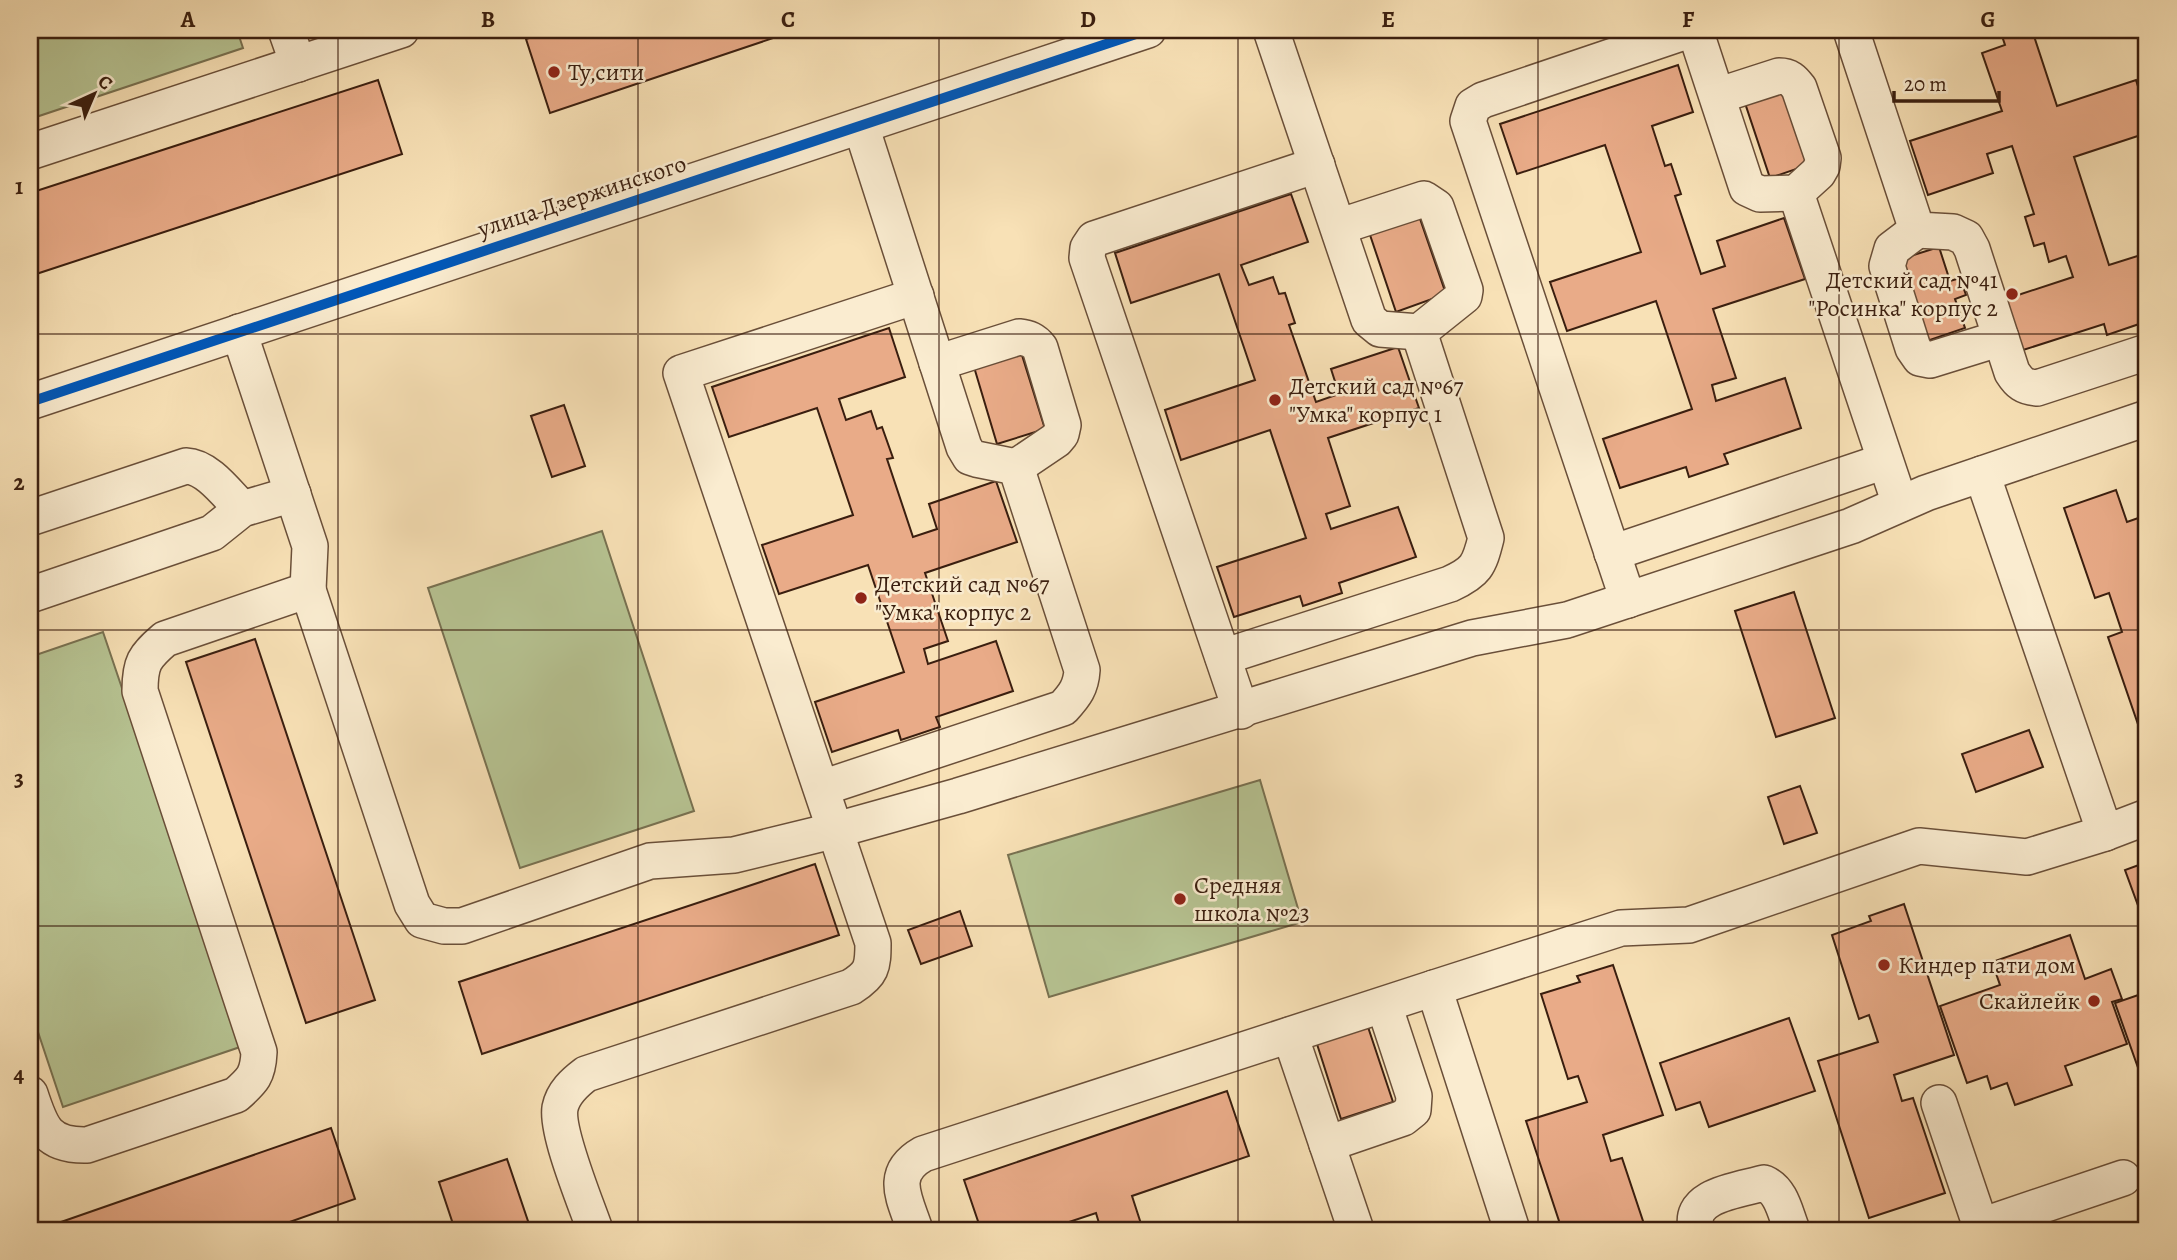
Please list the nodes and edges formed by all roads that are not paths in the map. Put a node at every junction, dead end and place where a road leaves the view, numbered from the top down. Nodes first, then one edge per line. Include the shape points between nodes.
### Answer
1 (286, 30) edge
2 (401, 30) edge
3 (1148, 30) edge
4 (1271, 30) edge
5 (1693, 30) edge
6 (1851, 30) edge
7 (298, 64) junction
8 (1717, 96) junction
9 (861, 126) junction
10 (30, 152) edge
11 (1317, 164) junction
12 (1796, 192) junction
13 (1338, 228) junction
14 (1917, 230) junction
15 (916, 296) junction
16 (239, 331) junction
17 (1419, 332) junction
18 (2001, 338) junction
19 (2147, 352) edge
20 (937, 363) junction
21 (30, 402) edge
22 (2147, 418) edge
23 (1885, 461) junction
24 (1016, 467) junction
25 (1982, 474) junction
26 (293, 494) junction
27 (1900, 504) junction
28 (242, 509) junction
29 (30, 518) edge
30 (1612, 553) junction
31 (308, 590) junction
32 (30, 595) edge
33 (1628, 600) junction
34 (1223, 657) junction
35 (1241, 711) junction
36 (822, 788) junction
37 (2147, 817) edge
38 (836, 830) junction
39 (2105, 832) junction
40 (1434, 988) junction
41 (1384, 1004) junction
42 (1290, 1035) junction
43 (30, 1094) edge
44 (1939, 1103) dead end
45 (1327, 1144) junction
46 (2123, 1178) dead end
47 (1982, 1228) edge
48 (595, 1230) edge
49 (915, 1230) edge
50 (1356, 1230) edge
51 (1512, 1230) edge
52 (1697, 1230) edge
53 (1792, 1230) edge

1 - 7 street
2 - 7 street
3 - 9 street, улица Дзержинского
4 - 11 street
5 - 8 street
5 - 30 street via 1483,100 1469,113
6 - 14 street
7 - 10 street
8 - 12 street via 1747,188 1760,194
8 - 12 street via 1779,76 1793,80 1823,158 1818,173
9 - 15 street
9 - 16 street, улица Дзержинского
11 - 13 street
11 - 34 street via 1094,239 1088,248 1087,258
12 - 23 street
13 - 17 street via 1369,320 1381,329
13 - 17 street via 1424,199 1436,207 1465,290 1461,299
14 - 18 street via 1953,232 1966,238
14 - 18 street via 1892,249 1887,266 1920,358 1930,360
15 - 20 street
15 - 36 street via 681,373
16 - 21 street, улица Дзержинского
16 - 26 street
17 - 34 street via 1486,538 1480,561 1469,575 1450,584
18 - 19 street via 2012,372 2025,387 2037,388
20 - 24 street via 970,457
20 - 24 street via 1019,337 1036,342 1063,425 1056,440
22 - 25 street
23 - 27 street
23 - 30 street
24 - 36 street via 1082,670 1081,685 1063,708
25 - 27 street
25 - 39 street
26 - 28 street
26 - 31 street via 310,546
27 - 33 street via 1851,526
28 - 29 street via 202,470 186,466
28 - 32 street via 212,533
30 - 33 street
31 - 38 street via 412,904 422,920 462,926 650,861 734,855
31 - 43 street via 165,639 149,652 140,668 140,691 259,1052 258,1071 236,1094 87,1145 70,1145 52,1137 40,1126
33 - 35 street via 1567,620 1472,638
34 - 35 street
35 - 38 street
36 - 38 street
37 - 39 street
38 - 48 street via 873,943 873,966 851,987 586,1074 570,1086 560,1107 561,1128
39 - 40 street via 2028,858 1919,846 1689,925 1621,928
40 - 41 street
40 - 51 street
41 - 42 street
41 - 45 street via 1414,1096 1413,1110 1404,1118
42 - 45 street
42 - 49 street via 923,1154 911,1161 901,1179
44 - 47 street
45 - 50 street
46 - 47 street
52 - 53 street via 1697,1210 1704,1201 1764,1183 1779,1196

